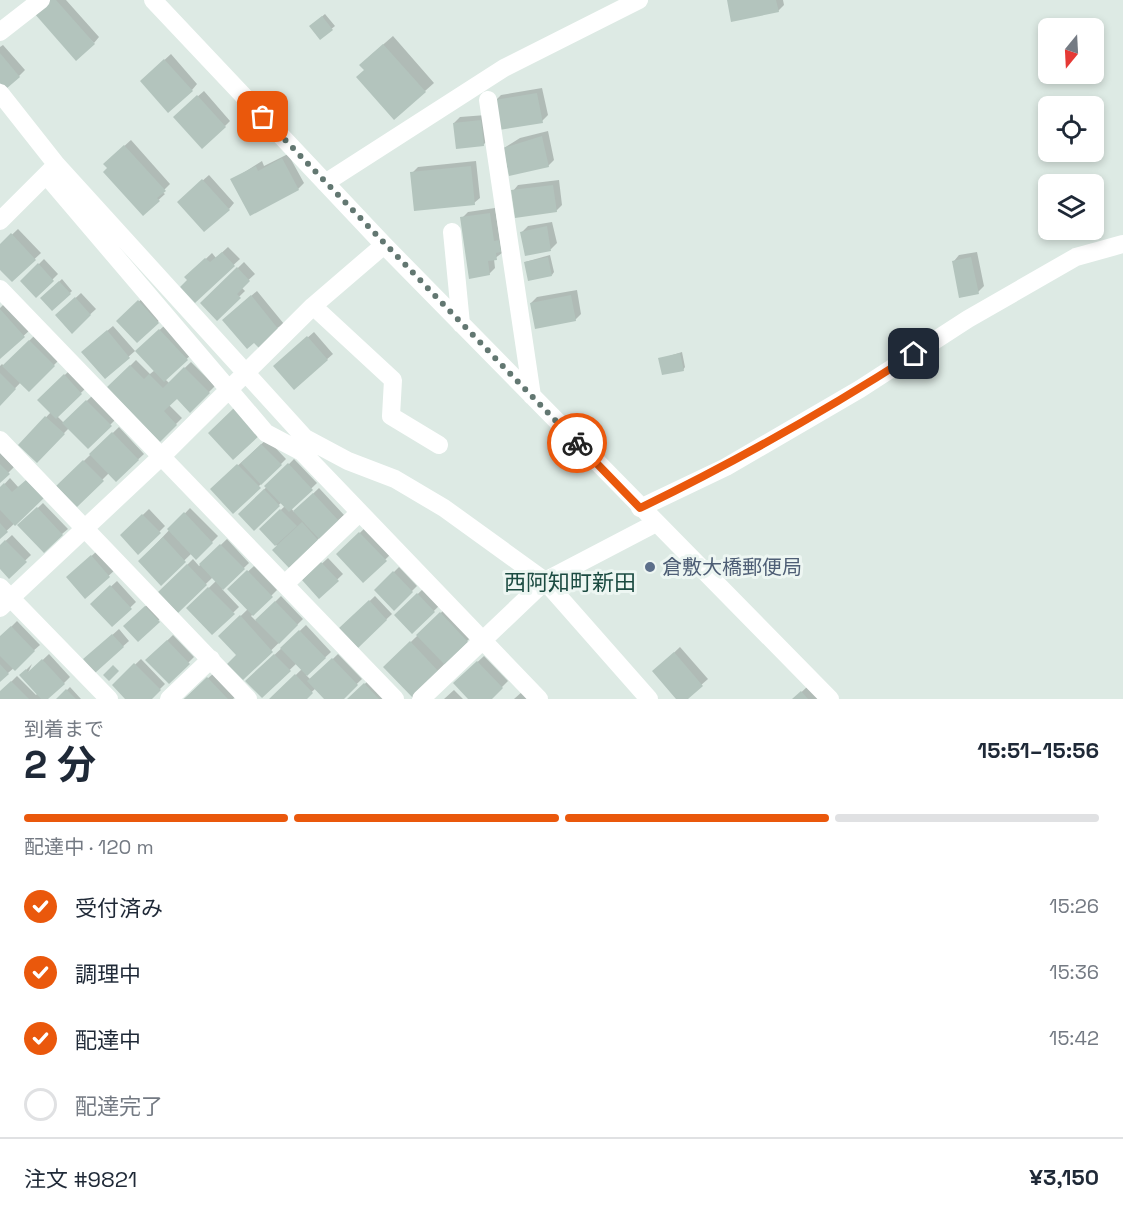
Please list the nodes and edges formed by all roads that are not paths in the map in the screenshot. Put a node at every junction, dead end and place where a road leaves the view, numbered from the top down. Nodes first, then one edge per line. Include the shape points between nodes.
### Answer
1 (41, 0) edge
2 (153, 0) edge
3 (639, 0) edge
4 (0, 32) edge
5 (0, 93) edge
6 (488, 100) dead end
7 (51, 169) junction
8 (326, 183) junction
9 (0, 221) edge
10 (452, 232) dead end
11 (1123, 244) edge
12 (384, 245) junction
13 (0, 289) edge
14 (313, 306) junction
15 (461, 324) junction
16 (248, 372) junction
17 (231, 389) junction
18 (532, 396) junction
19 (0, 440) edge
20 (439, 445) dead end
21 (163, 455) junction
22 (640, 508) junction
23 (359, 513) junction
24 (656, 523) junction
25 (86, 528) junction
26 (545, 581) junction
27 (285, 584) junction
28 (4, 598) edge
29 (482, 641) junction
30 (211, 659) junction
31 (109, 699) edge
32 (169, 699) edge
33 (248, 699) edge
34 (395, 699) edge
35 (421, 699) edge
36 (539, 699) edge
37 (649, 699) edge
38 (830, 699) edge

1 - 4 street
2 - 8 street
3 - 8 street via 504,68
5 - 7 street
6 - 18 street
7 - 9 street
7 - 16 street
7 - 17 street
8 - 12 street
10 - 15 street
11 - 22 street via 1076,256 726,467
12 - 14 street
12 - 15 street
13 - 21 street
14 - 16 street
14 - 20 street via 393,380 391,416
15 - 18 street
16 - 17 street
16 - 26 street via 305,438 348,461 395,479 444,508
17 - 21 street
17 - 23 street via 266,433 302,452
18 - 22 street
19 - 25 street
21 - 25 street
21 - 27 street
22 - 24 street
23 - 27 street
23 - 29 street
24 - 26 street
24 - 38 street
25 - 28 street
25 - 30 street
26 - 29 street
26 - 37 street
27 - 34 street
28 - 31 street
29 - 35 street
29 - 36 street
30 - 32 street
30 - 33 street

